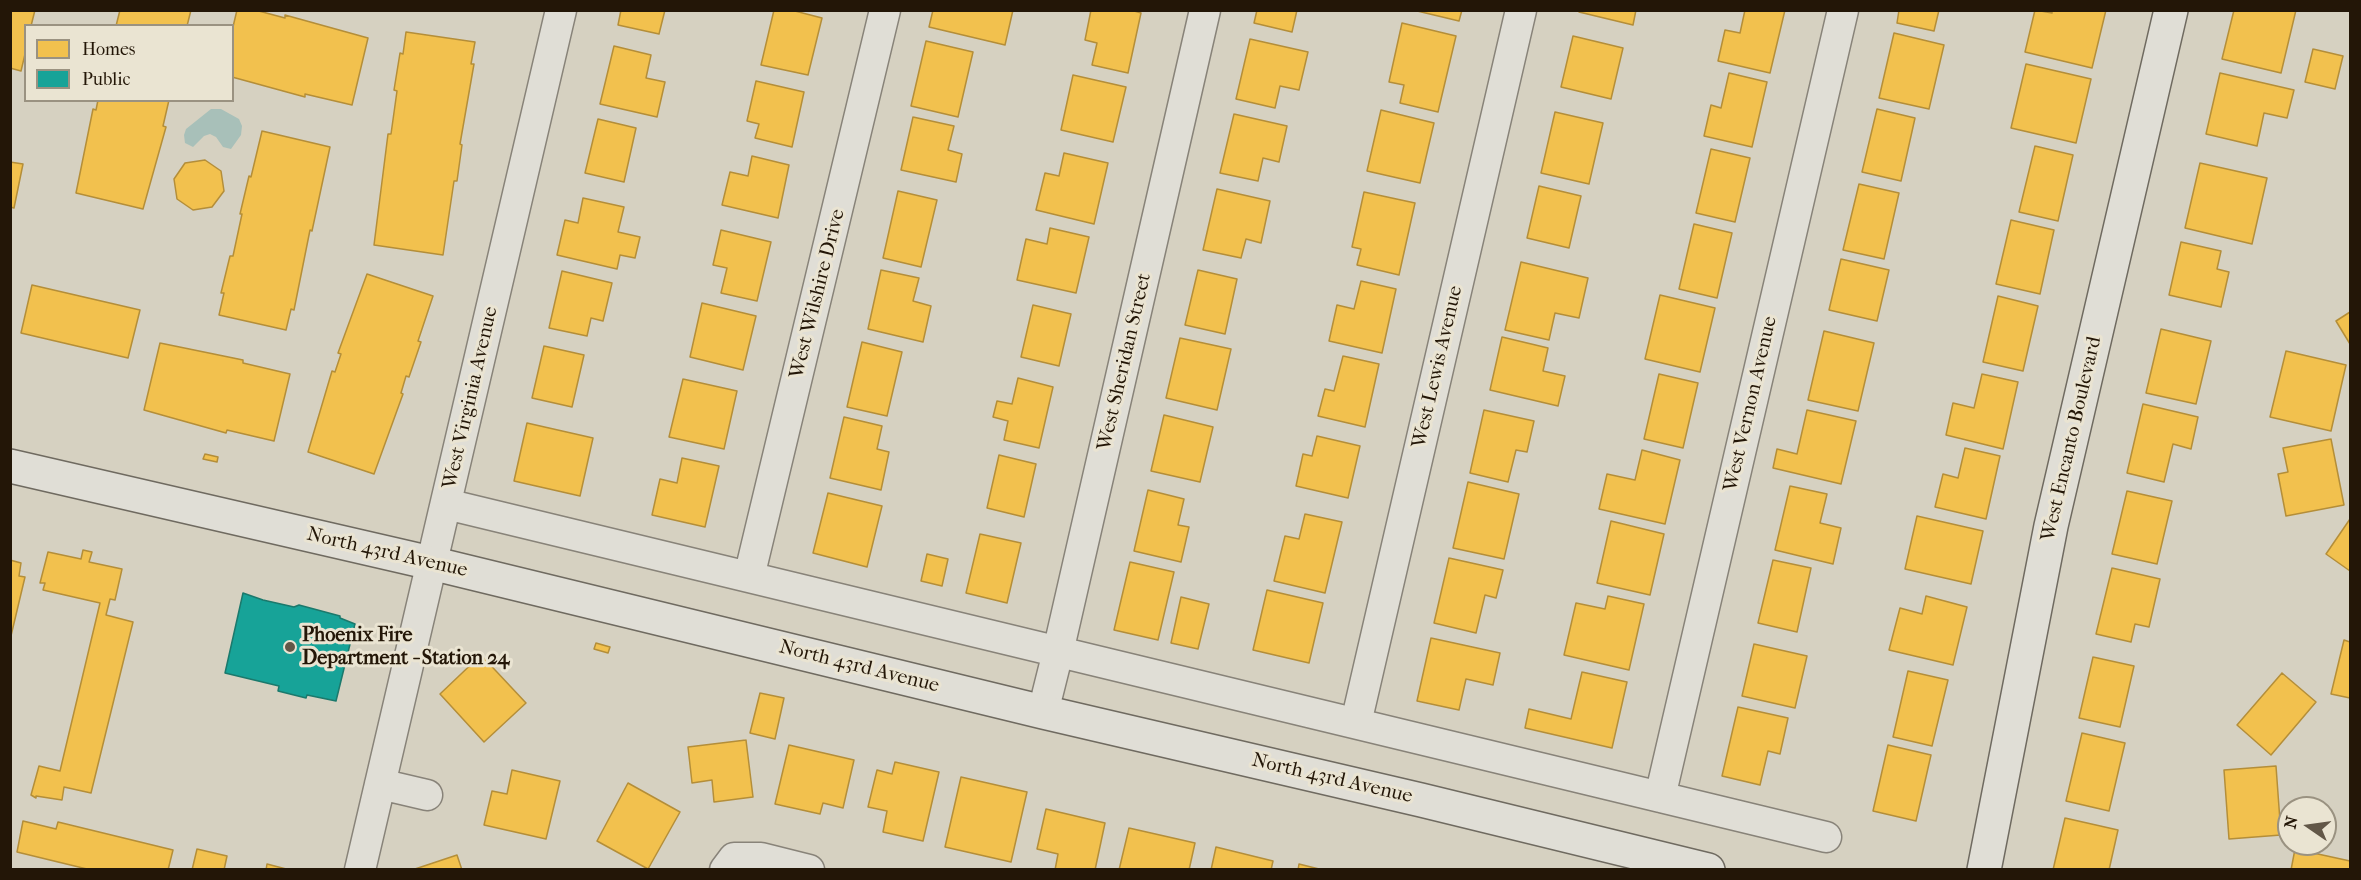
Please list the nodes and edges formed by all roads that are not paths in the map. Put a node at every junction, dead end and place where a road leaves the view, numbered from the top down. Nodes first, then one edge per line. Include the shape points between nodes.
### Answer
1 (561, 10) edge
2 (885, 10) edge
3 (1205, 10) edge
4 (1521, 10) edge
5 (1843, 10) edge
6 (2171, 10) edge
7 (10, 466) edge
8 (447, 504) junction
9 (431, 563) junction
10 (749, 577) junction
11 (1058, 652) junction
12 (1043, 712) junction
13 (1356, 723) junction
14 (380, 784) junction
15 (427, 795) dead end
16 (1660, 797) junction
17 (1826, 837) dead end
18 (729, 864) edge
19 (1675, 866) edge
20 (360, 870) edge
21 (809, 870) edge
22 (1708, 870) edge
23 (1984, 870) edge

1 - 8 street, West Virginia Avenue
2 - 10 street, West Wilshire Drive
3 - 11 street, West Sheridan Street
4 - 13 street, West Lewis Avenue
5 - 16 street, West Vernon Avenue
6 - 23 main road, West Encanto Boulevard via 2051,526
7 - 9 main road, North 43rd Avenue
8 - 9 street, West Virginia Avenue
8 - 10 street
9 - 12 main road, North 43rd Avenue
9 - 14 street, West Virginia Avenue
10 - 11 street
11 - 12 street, West Sheridan Street
11 - 13 street
12 - 19 main road, North 43rd Avenue
13 - 16 street
14 - 15 street
14 - 20 street, West Virginia Avenue
16 - 17 street
18 - 21 street via 761,858
19 - 22 main road, North 43rd Avenue

